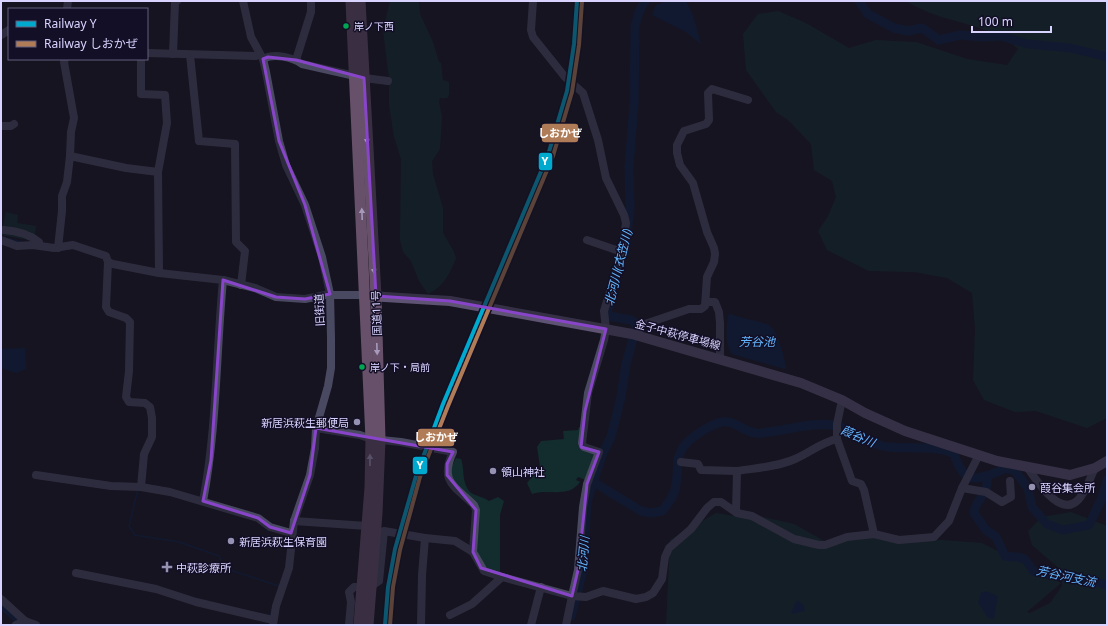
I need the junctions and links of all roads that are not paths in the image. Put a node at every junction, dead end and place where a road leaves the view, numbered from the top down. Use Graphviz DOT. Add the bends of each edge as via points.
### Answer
graph roads {
  1 [pos="177,1"];
  2 [pos="186,1"];
  3 [pos="243,1"];
  4 [pos="312,1"];
  5 [pos="351,1"];
  6 [pos="360,1"];
  7 [pos="533,1"];
  8 [pos="148,53"];
  9 [pos="172,54"];
  10 [pos="190,55"];
  11 [pos="261,57"];
  12 [pos="65,60"];
  13 [pos="141,60"];
  14 [pos="296,60"];
  15 [pos="360,77"];
  16 [pos="388,81"];
  17 [pos="748,100"];
  18 [pos="14,124"];
  19 [pos="1,126"];
  20 [pos="70,156"];
  21 [pos="158,172"];
  22 [pos="4,230"];
  23 [pos="587,240"];
  24 [pos="1,243"];
  25 [pos="58,245"];
  26 [pos="40,246"];
  27 [pos="622,252"];
  28 [pos="105,257"];
  29 [pos="159,272"];
  30 [pos="223,280"];
  31 [pos="242,285"];
  32 [pos="330,294"];
  33 [pos="370,296"];
  34 [pos="706,302"];
  35 [pos="606,329"];
  36 [pos="635,334"];
  37 [pos="720,358"];
  38 [pos="842,400"];
  39 [pos="316,428"];
  40 [pos="837,432"];
  41 [pos="376,440"];
  42 [pos="979,455"];
  43 [pos="1107,460"];
  44 [pos="681,462"];
  45 [pos="1027,467"];
  46 [pos="1095,468"];
  47 [pos="736,471"];
  48 [pos="36,475"];
  49 [pos="1010,481"];
  50 [pos="138,487"];
  51 [pos="962,488"];
  52 [pos="203,501"];
  53 [pos="736,512"];
  54 [pos="294,521"];
  55 [pos="368,526"];
  56 [pos="292,533"];
  57 [pos="874,534"];
  58 [pos="425,538"];
  59 [pos="474,552"];
  60 [pos="76,573"];
  61 [pos="502,577"];
  62 [pos="366,587"];
  63 [pos="541,587"];
  64 [pos="575,596"];
  65 [pos="1,599"];
  66 [pos="450,615"];
  67 [pos="271,621"];
  68 [pos="21,623"];
  69 [pos="36,625"];
  70 [pos="349,625"];
  71 [pos="360,625"];
  72 [pos="368,625"];
  73 [pos="421,625"];
  74 [pos="531,625"];
  75 [pos="566,625"];
  1 -- 2 [label="street"];
  1 -- 9 [label="street"];
  3 -- 11 [label="street, 旧街道" via="252,37"];
  4 -- 14 [label="street"];
  5 -- 15 [label="highway, 国道11号"];
  6 -- 15 [label="highway, 国道11号"];
  7 -- 27 [label="street" via="533,37 565,77 583,93 598,140 606,178 624,215"];
  8 -- 9 [label="street"];
  9 -- 10 [label="street"];
  10 -- 11 [label="street"];
  10 -- 31 [label="street" via="199,141 235,144 236,242 245,252"];
  11 -- 14 [label="street"];
  11 -- 32 [label="street, 旧街道" via="279,141 286,165 306,205"];
  12 -- 20 [label="street" via="74,118"];
  13 -- 21 [label="street" via="141,94 165,95 167,123"];
  14 -- 15 [label="street" via="302,64"];
  15 -- 16 [label="street"];
  15 -- 33 [label="highway, 国道11号"];
  17 -- 34 [label="street" via="712,89 708,93 709,120 706,124 684,131 677,144 680,165 693,182 706,232 714,248 714,262 706,282"];
  18 -- 19 [label="street"];
  20 -- 21 [label="street"];
  20 -- 25 [label="street" via="62,196"];
  21 -- 29 [label="street"];
  22 -- 26 [label="street" via="21,232 34,238"];
  23 -- 27 [label="street"];
  24 -- 26 [label="street"];
  25 -- 26 [label="street"];
  25 -- 28 [label="street" via="73,245"];
  27 -- 35 [label="street" via="604,311"];
  28 -- 29 [label="street"];
  28 -- 50 [label="street" via="106,306 109,312 130,322 126,397 129,402 145,403 150,407 152,418 152,437 144,454"];
  29 -- 30 [label="street"];
  30 -- 31 [label="street"];
  30 -- 52 [label="street" via="211,460"];
  31 -- 32 [label="street" via="276,297 305,299"];
  32 -- 33 [label="street"];
  32 -- 39 [label="street, 旧街道" via="331,368"];
  33 -- 35 [label="main road, 金子中萩停車場線" via="450,301"];
  33 -- 41 [label="highway, 国道11号"];
  34 -- 36 [label="street" via="701,309 689,309 642,325"];
  34 -- 37 [label="street" via="716,302 719,312"];
  35 -- 36 [label="main road, 金子中萩停車場線"];
  35 -- 64 [label="street" via="585,411 582,443 584,447 599,452 587,484 583,507"];
  36 -- 37 [label="main road, 金子中萩停車場線"];
  37 -- 38 [label="main road, 金子中萩停車場線" via="801,383"];
  38 -- 40 [label="street"];
  38 -- 42 [label="main road, 金子中萩停車場線" via="905,431"];
  39 -- 41 [label="street"];
  39 -- 54 [label="street, 旧街道" via="310,475"];
  40 -- 47 [label="street" via="828,441 793,460 775,466"];
  40 -- 57 [label="street" via="852,481 861,484 864,490"];
  55 -- 41 [label="highway, 国道11号, one-way"];
  41 -- 59 [label="street" via="453,452 447,464 447,476 476,510"];
  41 -- 62 [label="highway, 国道11号" via="377,513"];
  42 -- 45 [label="main road, 金子中萩停車場線"];
  42 -- 51 [label="street"];
  43 -- 46 [label="main road, 金子中萩停車場線"];
  44 -- 47 [label="street" via="698,464 701,470"];
  45 -- 46 [label="main road, 金子中萩停車場線" via="1070,475"];
  45 -- 46 [label="street" via="1049,496 1056,502 1069,504 1078,499"];
  47 -- 53 [label="street"];
  48 -- 50 [label="street" via="111,486"];
  49 -- 51 [label="street" via="1011,498 1002,502 984,492"];
  50 -- 52 [label="street"];
  51 -- 57 [label="street" via="948,521 934,537 900,540"];
  52 -- 56 [label="street" via="258,518 270,527"];
  53 -- 57 [label="street" via="752,516 794,539 819,545 847,536"];
  53 -- 64 [label="street" via="721,502 710,504 691,529 669,548 659,587 646,597 636,599 603,591 586,597"];
  54 -- 55 [label="street"];
  54 -- 56 [label="street, 旧街道"];
  55 -- 62 [label="highway, 国道11号"];
  56 -- 67 [label="street, 旧街道" via="289,568"];
  58 -- 59 [label="street" via="455,541"];
  58 -- 62 [label="street" via="384,531 379,581"];
  58 -- 73 [label="street"];
  59 -- 61 [label="street" via="484,571"];
  60 -- 67 [label="street" via="156,589"];
  61 -- 63 [label="street"];
  61 -- 66 [label="street" via="472,604"];
  62 -- 70 [label="street" via="354,587 349,592"];
  62 -- 71 [label="highway, 国道11号"];
  62 -- 72 [label="highway, 国道11号"];
  63 -- 64 [label="street"];
  63 -- 74 [label="street"];
  64 -- 75 [label="street"];
  65 -- 68 [label="street"];
  68 -- 69 [label="street"];
}
